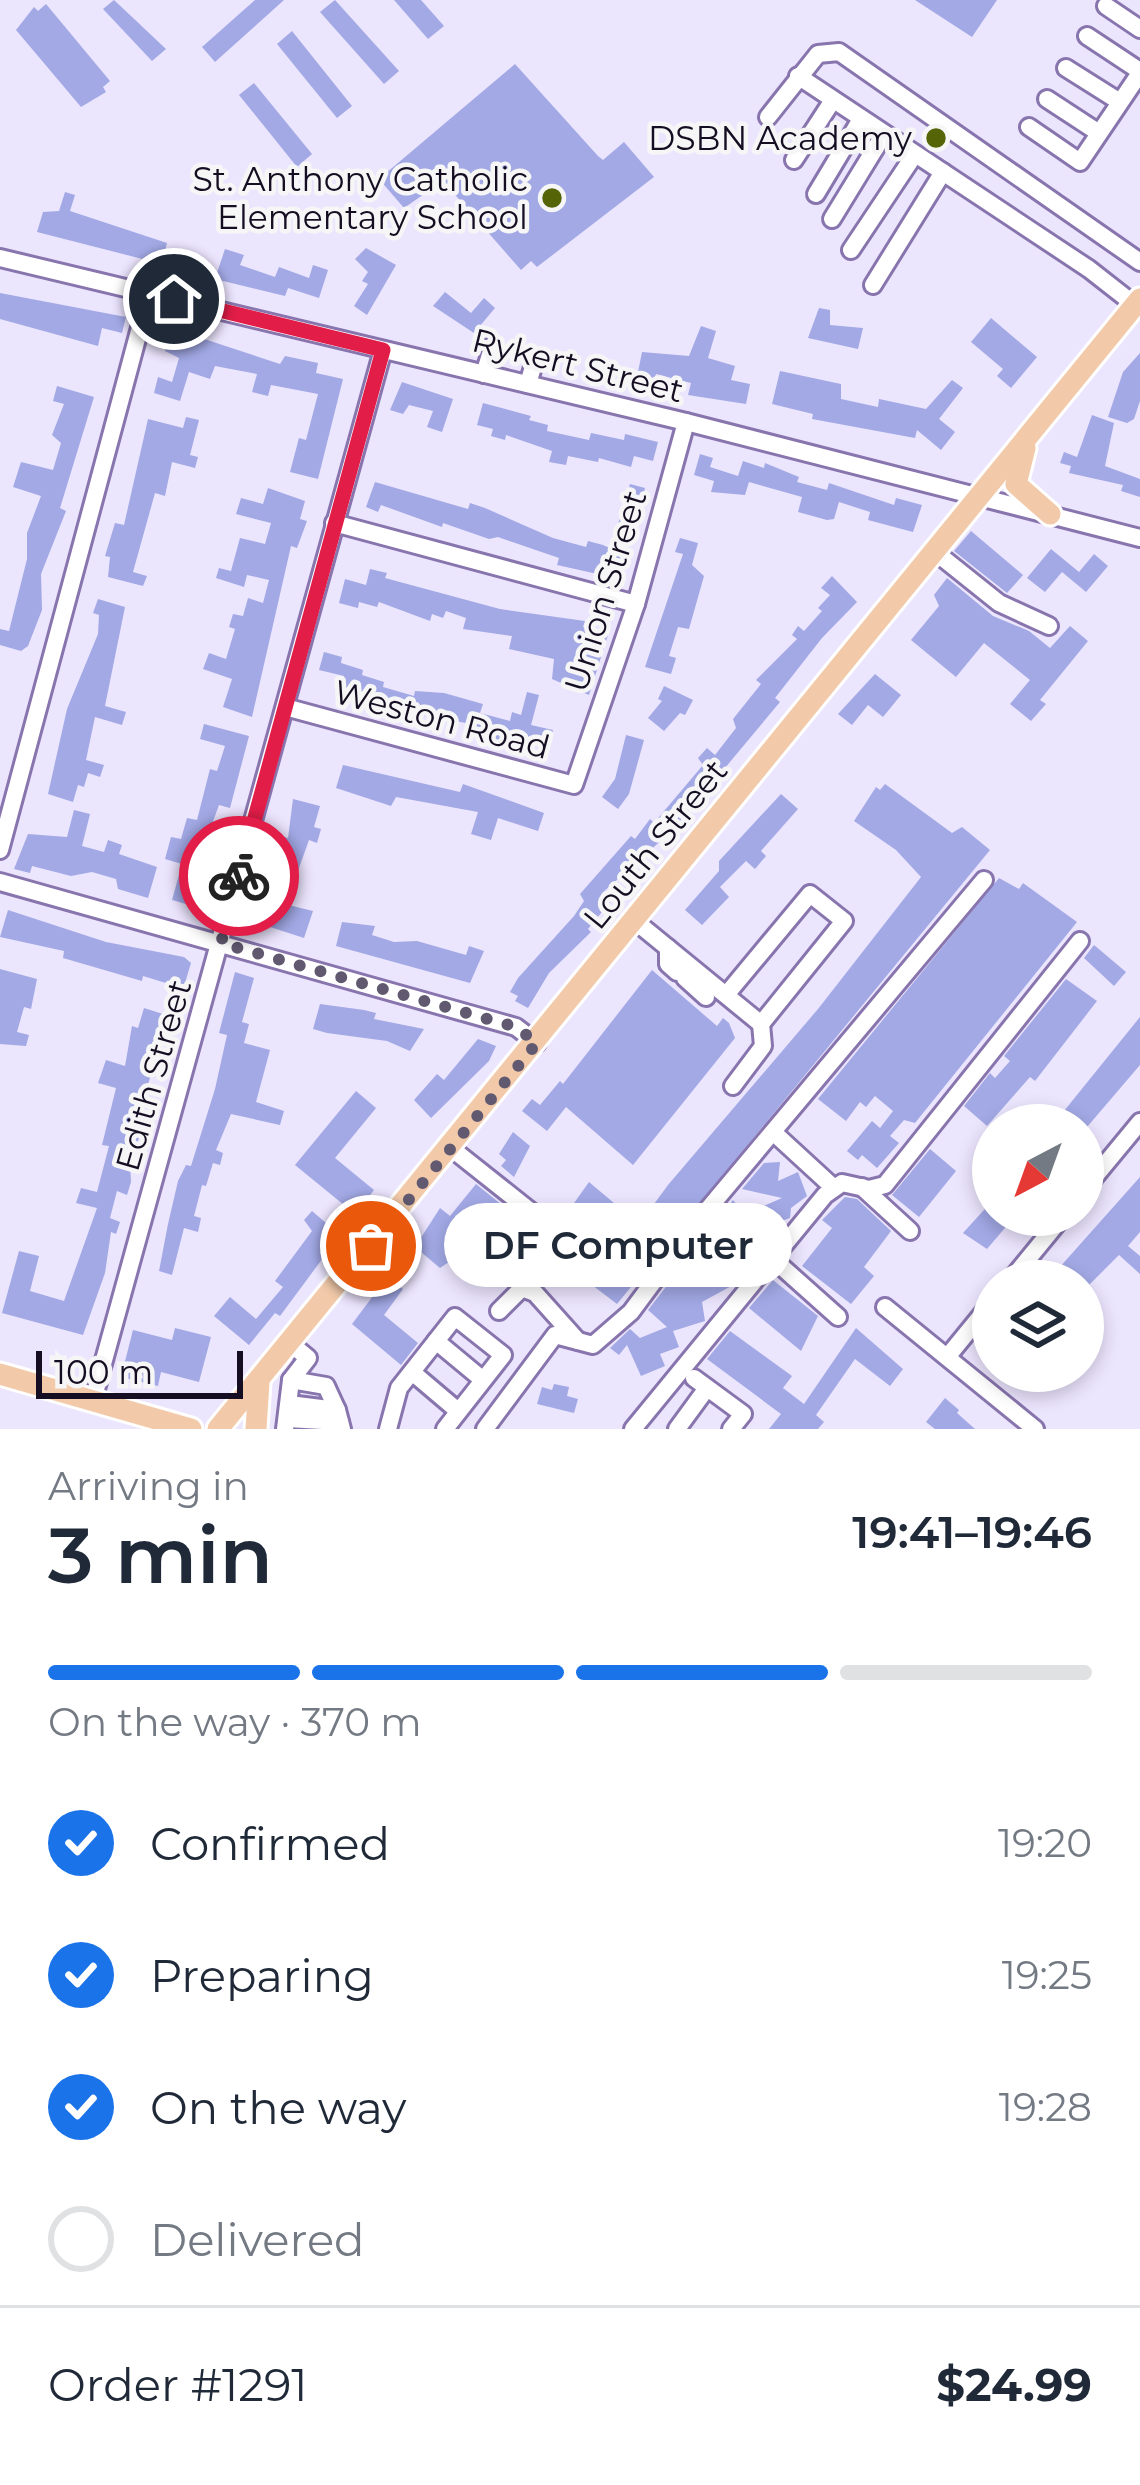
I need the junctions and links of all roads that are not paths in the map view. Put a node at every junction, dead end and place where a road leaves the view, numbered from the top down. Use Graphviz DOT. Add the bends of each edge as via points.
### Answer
graph roads {
  1 [pos="1106,7"];
  2 [pos="1140,29"];
  3 [pos="1087,36"];
  4 [pos="1066,68"];
  5 [pos="1140,72"];
  6 [pos="798,76"];
  7 [pos="1046,99"];
  8 [pos="833,100"];
  9 [pos="1120,102"];
  10 [pos="768,117"];
  11 [pos="861,119"];
  12 [pos="1029,127"];
  13 [pos="884,134"];
  14 [pos="1100,134"];
  15 [pos="915,154"];
  16 [pos="794,160"];
  17 [pos="943,172"];
  18 [pos="816,194"];
  19 [pos="832,219"];
  20 [pos="851,250"];
  21 [pos="0,258"];
  22 [pos="1140,262"];
  23 [pos="873,285"];
  24 [pos="149,294"];
  25 [pos="1137,302"];
  26 [pos="493,345"];
  27 [pos="383,350"];
  28 [pos="535,360"];
  29 [pos="484,374"];
  30 [pos="528,385"];
  31 [pos="1041,418"];
  32 [pos="686,422"];
  33 [pos="977,497"];
  34 [pos="1050,514"];
  35 [pos="334,523"];
  36 [pos="1140,538"];
  37 [pos="934,551"];
  38 [pos="636,604"];
  39 [pos="1049,626"];
  40 [pos="285,707"];
  41 [pos="578,776"];
  42 [pos="0,850"];
  43 [pos="985,880"];
  44 [pos="0,882"];
  45 [pos="635,921"];
  46 [pos="1080,940"];
  47 [pos="221,943"];
  48 [pos="668,948"];
  49 [pos="720,999"];
  50 [pos="760,1024"];
  51 [pos="537,1043"];
  52 [pos="734,1086"];
  53 [pos="1140,1122"];
  54 [pos="773,1132"];
  55 [pos="451,1148"];
  56 [pos="1104,1166"];
  57 [pos="861,1187"];
  58 [pos="834,1188"];
  59 [pos="910,1231"];
  60 [pos="1047,1236"];
  61 [pos="563,1237"];
  62 [pos="773,1259"];
  63 [pos="1027,1260"];
  64 [pos="885,1307"];
  65 [pos="500,1311"];
  66 [pos="838,1317"];
  67 [pos="972,1327"];
  68 [pos="578,1341"];
  69 [pos="436,1342"];
  70 [pos="299,1351"];
  71 [pos="948,1356"];
  72 [pos="412,1372"];
  73 [pos="0,1374"];
  74 [pos="262,1379"];
  75 [pos="483,1380"];
  76 [pos="311,1384"];
  77 [pos="93,1400"];
  78 [pos="289,1405"];
  79 [pos="131,1408"];
  80 [pos="458,1411"];
  81 [pos="340,1420"];
  82 [pos="157,1429"];
  83 [pos="191,1429"];
  84 [pos="218,1429"];
  85 [pos="256,1429"];
  86 [pos="388,1429"];
  87 [pos="445,1429"];
  88 [pos="484,1429"];
  89 [pos="633,1429"];
  90 [pos="676,1429"];
  91 [pos="731,1429"];
  92 [pos="1035,1429"];
  1 -- 2 [label="street"];
  3 -- 5 [label="street"];
  4 -- 9 [label="street"];
  5 -- 9 [label="street"];
  6 -- 8 [label="street"];
  6 -- 10 [label="street"];
  6 -- 22 [label="street" via="818,54 839,52"];
  7 -- 14 [label="street"];
  8 -- 11 [label="street"];
  8 -- 16 [label="street"];
  9 -- 14 [label="street"];
  11 -- 13 [label="street"];
  11 -- 18 [label="street"];
  12 -- 14 [label="street" via="1080,162"];
  13 -- 15 [label="street"];
  13 -- 19 [label="street"];
  15 -- 17 [label="street"];
  15 -- 20 [label="street"];
  17 -- 23 [label="street"];
  17 -- 25 [label="street"];
  21 -- 24 [label="street, Rykert Street"];
  24 -- 27 [label="street, Rykert Street"];
  24 -- 42 [label="street"];
  25 -- 31 [label="main road, Louth Street"];
  26 -- 29 [label="street"];
  27 -- 29 [label="street, Rykert Street"];
  27 -- 35 [label="street, Edith Street"];
  28 -- 30 [label="street"];
  29 -- 30 [label="street, Rykert Street"];
  30 -- 32 [label="street, Rykert Street"];
  31 -- 33 [label="main road, Louth Street"];
  31 -- 34 [label="main road" via="1015,478"];
  32 -- 33 [label="street, Rykert Street"];
  32 -- 38 [label="street, Union Street"];
  33 -- 34 [label="street, Rykert Street"];
  33 -- 37 [label="main road, Louth Street"];
  34 -- 36 [label="street, Rykert Street"];
  35 -- 38 [label="street"];
  35 -- 40 [label="street, Edith Street"];
  37 -- 39 [label="street" via="999,603"];
  37 -- 45 [label="main road, Louth Street"];
  38 -- 41 [label="street, Union Street"];
  40 -- 41 [label="street, Weston Road" via="574,785"];
  40 -- 47 [label="street, Edith Street"];
  43 -- 54 [label="street"];
  44 -- 47 [label="street"];
  45 -- 48 [label="street"];
  45 -- 51 [label="main road, Louth Street"];
  46 -- 57 [label="street" via="885,1185"];
  47 -- 51 [label="street" via="516,1027"];
  47 -- 77 [label="street, Edith Street"];
  48 -- 49 [label="street"];
  48 -- 49 [label="street" via="668,964"];
  49 -- 50 [label="street"];
  49 -- 50 [label="street" via="810,894 844,921"];
  50 -- 52 [label="street" via="763,1046"];
  51 -- 55 [label="main road, Louth Street"];
  53 -- 56 [label="street"];
  54 -- 58 [label="street"];
  54 -- 68 [label="street" via="631,1312 593,1345"];
  55 -- 61 [label="street"];
  55 -- 70 [label="main road, Louth Street"];
  57 -- 58 [label="street"];
  57 -- 59 [label="street"];
  58 -- 62 [label="street"];
  60 -- 63 [label="street"];
  62 -- 66 [label="street"];
  62 -- 89 [label="street"];
  64 -- 71 [label="street"];
  65 -- 68 [label="street" via="522,1288 536,1293"];
  67 -- 71 [label="street"];
  68 -- 88 [label="street" via="555,1335"];
  69 -- 72 [label="street"];
  69 -- 75 [label="street"];
  69 -- 75 [label="street" via="455,1318 503,1355"];
  70 -- 74 [label="main road, Louth Street"];
  70 -- 76 [label="street" via="322,1369"];
  70 -- 78 [label="street"];
  71 -- 92 [label="street"];
  72 -- 80 [label="street"];
  72 -- 86 [label="street"];
  73 -- 77 [label="main road"];
  74 -- 78 [label="street"];
  74 -- 84 [label="main road, Louth Street"];
  74 -- 85 [label="main road"];
  75 -- 80 [label="street"];
  76 -- 78 [label="street"];
  76 -- 81 [label="street" via="326,1386"];
  77 -- 79 [label="main road"];
  78 -- 81 [label="street"];
  79 -- 82 [label="main road"];
  79 -- 83 [label="main road"];
  80 -- 87 [label="street"];
  90 -- 91 [label="street" via="700,1383 742,1414"];
}
